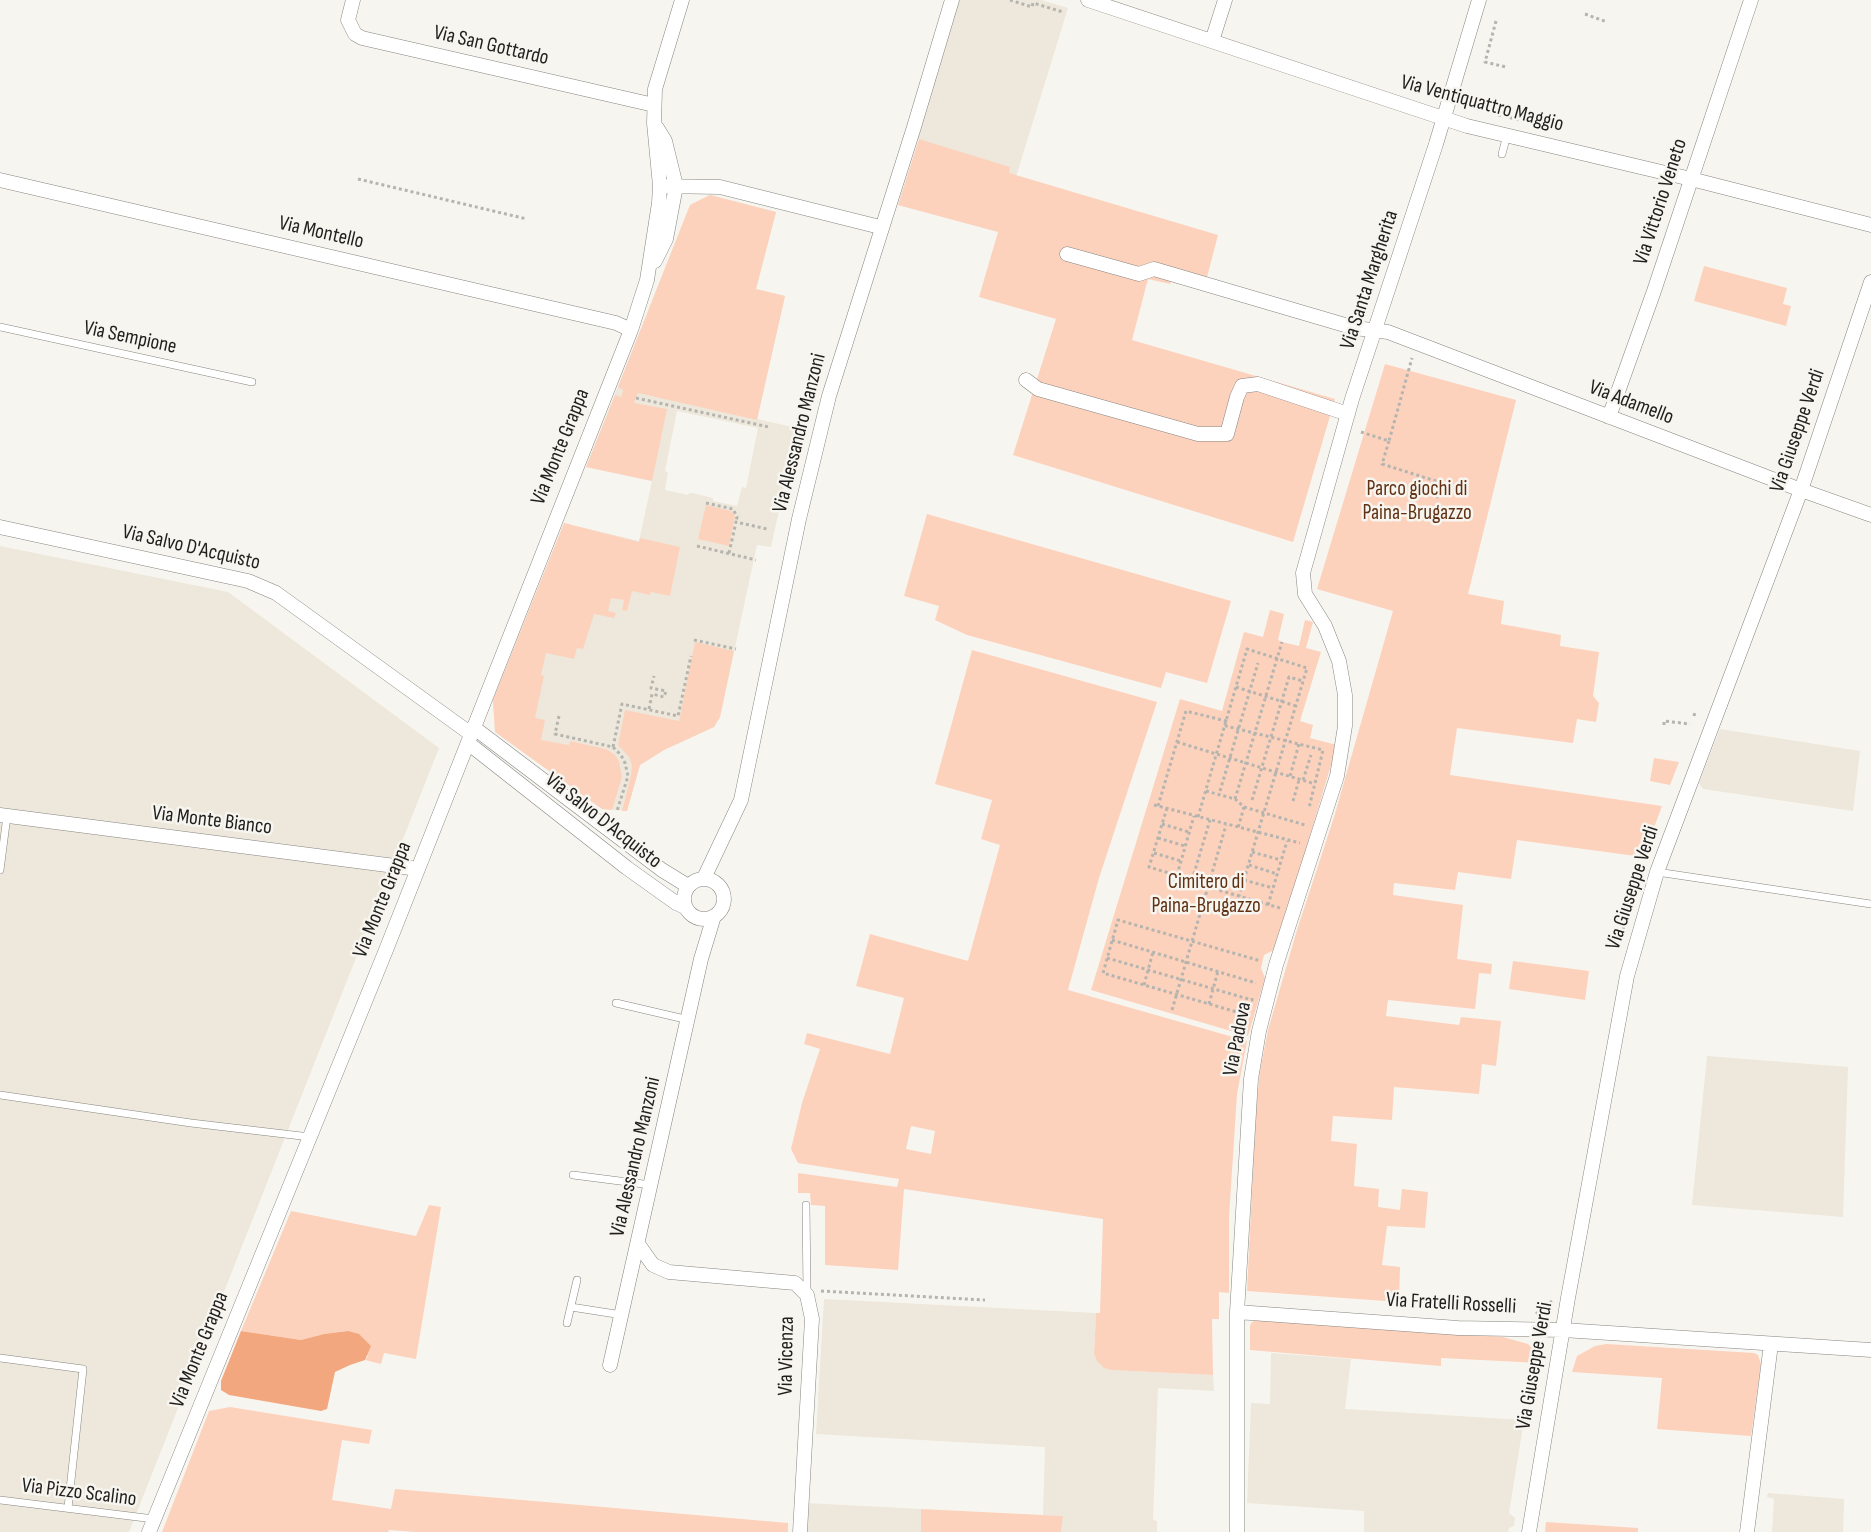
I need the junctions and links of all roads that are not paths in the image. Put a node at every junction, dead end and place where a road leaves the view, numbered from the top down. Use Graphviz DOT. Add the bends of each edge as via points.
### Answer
graph roads {
  1 [pos="353,0"];
  2 [pos="682,0"];
  3 [pos="951,0"];
  4 [pos="1088,0"];
  5 [pos="1225,0"];
  6 [pos="1479,0"];
  7 [pos="1751,0"];
  8 [pos="1212,41"];
  9 [pos="654,105"];
  10 [pos="1443,119"];
  11 [pos="654,123"];
  12 [pos="1507,135"];
  13 [pos="1502,154"];
  14 [pos="1691,179"];
  15 [pos="0,180"];
  16 [pos="660,186"];
  17 [pos="676,186"];
  18 [pos="1871,225"];
  19 [pos="880,227"];
  20 [pos="1067,254"];
  21 [pos="647,280"];
  22 [pos="1871,282"];
  23 [pos="0,327"];
  24 [pos="631,330"];
  25 [pos="1376,331"];
  26 [pos="1026,380"];
  27 [pos="252,382"];
  28 [pos="1348,414"];
  29 [pos="1609,417"];
  30 [pos="1801,490"];
  31 [pos="1871,515"];
  32 [pos="0,527"];
  33 [pos="1303,573"];
  34 [pos="471,734"];
  35 [pos="4,815"];
  36 [pos="418,869"];
  37 [pos="0,870"];
  38 [pos="1657,872"];
  39 [pos="704,878"];
  40 [pos="688,886"];
  41 [pos="1871,904"];
  42 [pos="690,912"];
  43 [pos="714,916"];
  44 [pos="701,959"];
  45 [pos="616,1003"];
  46 [pos="689,1020"];
  47 [pos="0,1095"];
  48 [pos="309,1137"];
  49 [pos="573,1175"];
  50 [pos="651,1185"];
  51 [pos="806,1205"];
  52 [pos="638,1244"];
  53 [pos="577,1280"];
  54 [pos="807,1292"];
  55 [pos="571,1307"];
  56 [pos="1237,1312"];
  57 [pos="622,1315"];
  58 [pos="567,1323"];
  59 [pos="1563,1329"];
  60 [pos="1771,1344"];
  61 [pos="1871,1350"];
  62 [pos="0,1358"];
  63 [pos="610,1365"];
  64 [pos="0,1500"];
  65 [pos="68,1508"];
  66 [pos="152,1526"];
  67 [pos="800,1532"];
  68 [pos="1237,1532"];
  69 [pos="1528,1532"];
  70 [pos="1747,1532"];
  1 -- 9 [label="street, Via San Gottardo" via="348,20 355,34 362,38"];
  2 -- 9 [label="street, Via Monte Grappa" via="655,89"];
  3 -- 19 [label="street, Via Alessandro Manzoni"];
  4 -- 8 [label="street, Via Ventiquattro Maggio"];
  5 -- 8 [label="street"];
  6 -- 10 [label="street, Via Santa Margherita"];
  7 -- 14 [label="street, Via Vittorio Veneto"];
  8 -- 10 [label="street, Via Ventiquattro Maggio"];
  9 -- 11 [label="street, Via Monte Grappa"];
  10 -- 12 [label="street, Via Ventiquattro Maggio"];
  10 -- 25 [label="street, Via Santa Margherita"];
  11 -- 16 [label="street, Via Monte Grappa"];
  11 -- 17 [label="street, Via Monte Grappa" via="665,141"];
  12 -- 13 [label="lane"];
  12 -- 14 [label="street, Via Ventiquattro Maggio"];
  14 -- 18 [label="street, Via Ventiquattro Maggio"];
  14 -- 29 [label="street, Via Vittorio Veneto"];
  15 -- 24 [label="street, Via Montello" via="616,323"];
  16 -- 17 [label="street"];
  16 -- 21 [label="street, Via Monte Grappa"];
  17 -- 19 [label="street" via="720,187"];
  17 -- 21 [label="street, Via Monte Grappa" via="666,239"];
  19 -- 39 [label="street, Via Alessandro Manzoni" via="829,396 799,519 741,800"];
  20 -- 25 [label="street, Via Adamello" via="1139,274 1154,269"];
  21 -- 24 [label="street, Via Monte Grappa"];
  22 -- 30 [label="street, Via Giuseppe Verdi"];
  23 -- 27 [label="lane, Via Sempione"];
  24 -- 34 [label="street, Via Monte Grappa"];
  25 -- 28 [label="street, Via Santa Margherita"];
  25 -- 29 [label="street, Via Adamello" via="1388,332"];
  26 -- 28 [label="street" via="1038,389 1198,434 1227,434 1242,387 1258,384"];
  28 -- 33 [label="street, Via Santa Margherita"];
  29 -- 30 [label="street, Via Adamello"];
  30 -- 31 [label="street, Via Adamello"];
  30 -- 38 [label="street, Via Giuseppe Verdi"];
  32 -- 34 [label="street, Via Salvo D'Acquisto" via="248,580 276,592"];
  33 -- 56 [label="street, Via Padova" via="1305,594 1339,661 1345,726 1337,776 1276,965 1259,1031 1251,1079"];
  34 -- 36 [label="street, Via Monte Grappa"];
  34 -- 40 [label="street, Via Salvo D'Acquisto"];
  34 -- 42 [label="street, Via Salvo D'Acquisto" via="627,868"];
  35 -- 36 [label="street, Via Monte Bianco"];
  35 -- 37 [label="lane"];
  36 -- 48 [label="street, Via Monte Grappa"];
  38 -- 41 [label="lane"];
  38 -- 59 [label="street, Via Giuseppe Verdi" via="1627,976"];
  39 -- 40 [label="street"];
  39 -- 43 [label="street" via="722,890 724,900"];
  40 -- 42 [label="street" via="684,896"];
  42 -- 43 [label="street" via="705,919"];
  42 -- 44 [label="street, Via Alessandro Manzoni" via="699,924"];
  43 -- 44 [label="street, Via Alessandro Manzoni"];
  44 -- 46 [label="street, Via Alessandro Manzoni"];
  45 -- 46 [label="lane"];
  46 -- 50 [label="street, Via Alessandro Manzoni"];
  47 -- 48 [label="lane"];
  48 -- 66 [label="street, Via Monte Grappa"];
  49 -- 50 [label="lane"];
  50 -- 52 [label="street, Via Alessandro Manzoni"];
  51 -- 54 [label="lane"];
  52 -- 54 [label="street, Via Vicenza" via="653,1264 669,1272 795,1283"];
  52 -- 57 [label="street, Via Alessandro Manzoni"];
  53 -- 55 [label="lane"];
  54 -- 67 [label="street, Via Vicenza" via="812,1319"];
  55 -- 57 [label="lane"];
  55 -- 58 [label="lane"];
  56 -- 59 [label="street, Via Fratelli Rosselli" via="1458,1328"];
  56 -- 68 [label="street, Via Padova"];
  57 -- 63 [label="street, Via Alessandro Manzoni"];
  59 -- 60 [label="street, Via Fratelli Rosselli"];
  59 -- 69 [label="street, Via Giuseppe Verdi"];
  60 -- 61 [label="street, Via Fratelli Rosselli"];
  60 -- 70 [label="street"];
  62 -- 65 [label="lane" via="83,1369"];
  64 -- 65 [label="lane, Via Pizzo Scalino"];
  65 -- 66 [label="lane, Via Pizzo Scalino"];
}
